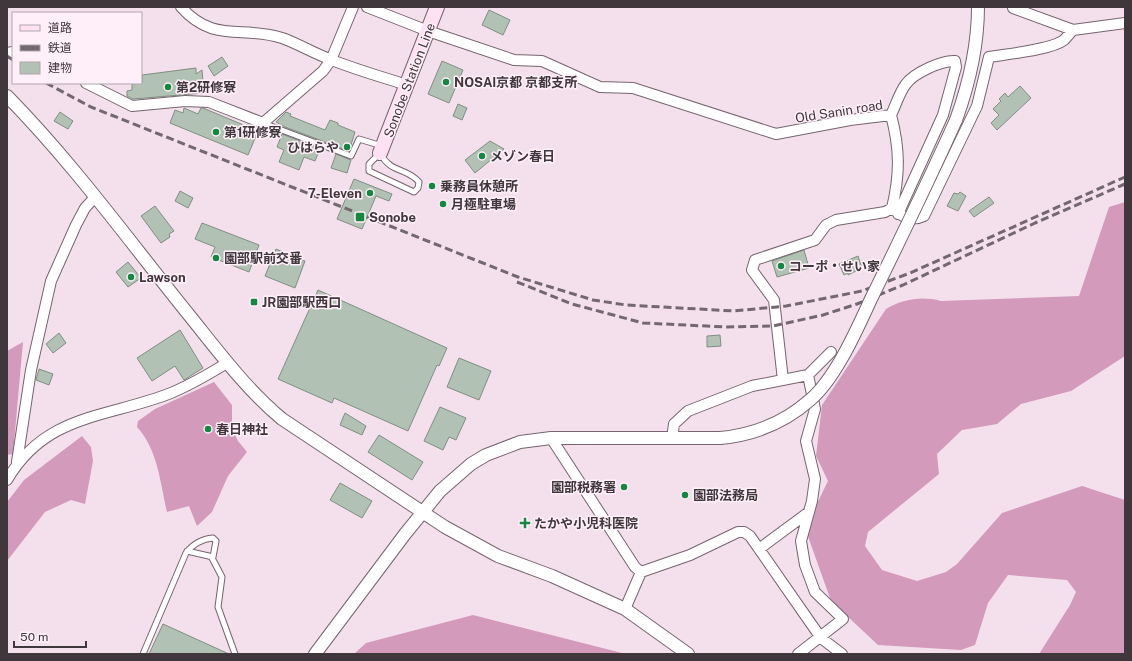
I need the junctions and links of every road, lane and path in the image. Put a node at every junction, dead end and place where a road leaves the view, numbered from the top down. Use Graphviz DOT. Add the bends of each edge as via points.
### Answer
graph roads {
  1 [pos="181,7"];
  2 [pos="354,7"];
  3 [pos="367,7"];
  4 [pos="437,7"];
  5 [pos="978,7"];
  6 [pos="1013,8"];
  7 [pos="1125,22"];
  8 [pos="1072,30"];
  9 [pos="428,31"];
  10 [pos="331,60"];
  11 [pos="88,84"];
  12 [pos="407,85"];
  13 [pos="8,101"];
  14 [pos="891,115"];
  15 [pos="263,123"];
  16 [pos="381,150"];
  17 [pos="95,198"];
  18 [pos="895,211"];
  19 [pos="831,352"];
  20 [pos="227,363"];
  21 [pos="808,375"];
  22 [pos="783,380"];
  23 [pos="551,438"];
  24 [pos="672,439"];
  25 [pos="17,462"];
  26 [pos="7,480"];
  27 [pos="809,512"];
  28 [pos="422,513"];
  29 [pos="759,549"];
  30 [pos="187,551"];
  31 [pos="212,558"];
  32 [pos="641,572"];
  33 [pos="625,609"];
  34 [pos="821,638"];
  35 [pos="142,654"];
  36 [pos="235,654"];
  37 [pos="314,654"];
  38 [pos="688,654"];
  39 [pos="798,654"];
  40 [pos="842,654"];
  1 -- 10 [label="street" via="188,16 201,25 221,31 282,38"];
  2 -- 10 [label="street"];
  3 -- 9 [label="street, Old Sanin road"];
  4 -- 9 [label="main road, Sonobe Station Line"];
  5 -- 24 [label="street, bridge" via="978,30 970,75 956,120 860,323 829,378 812,399 773,425 738,436"];
  6 -- 8 [label="street"];
  7 -- 8 [label="street"];
  8 -- 18 [label="street" via="1058,44 989,57 977,106 924,216 907,219"];
  9 -- 12 [label="main road, Sonobe Station Line"];
  9 -- 14 [label="street, Old Sanin road" via="514,60 542,61 600,87 633,88 776,134"];
  10 -- 12 [label="street"];
  10 -- 15 [label="street" via="323,71"];
  11 -- 15 [label="street" via="132,106 185,101 209,102"];
  12 -- 16 [label="main road, Sonobe Station Line"];
  13 -- 17 [label="street" via="32,122"];
  14 -- 18 [label="street, Old Sanin road" via="899,167"];
  14 -- 18 [label="street" via="909,80 930,67 955,61 956,68 943,115"];
  15 -- 16 [label="lane" via="351,156 359,139"];
  16 -- 16 [label="lane" via="386,164 415,177 419,182 414,192 369,171 369,164"];
  17 -- 20 [label="street"];
  17 -- 25 [label="street" via="76,225 51,282 30,370"];
  18 -- 22 [label="street" via="836,220 826,225 815,240 755,260 752,270 774,300"];
  19 -- 21 [label="street"];
  20 -- 25 [label="street" via="171,393 72,423 34,447"];
  20 -- 28 [label="street" via="263,403 282,419"];
  21 -- 22 [label="street"];
  21 -- 27 [label="street" via="815,409 806,441 814,479"];
  22 -- 24 [label="street" via="752,386 688,411 674,424"];
  23 -- 24 [label="street"];
  23 -- 28 [label="street" via="520,442 486,455 451,480"];
  23 -- 32 [label="street" via="635,567"];
  25 -- 26 [label="street"];
  27 -- 29 [label="street"];
  27 -- 34 [label="street" via="801,541 805,565 815,592 843,619"];
  28 -- 33 [label="street" via="498,556 552,576"];
  28 -- 37 [label="street"];
  29 -- 32 [label="street" via="750,536 738,532 690,555"];
  29 -- 34 [label="street"];
  30 -- 31 [label="lane"];
  30 -- 31 [label="lane" via="196,543 213,538 216,544"];
  30 -- 35 [label="lane"];
  31 -- 36 [label="lane" via="222,577 218,607"];
  32 -- 33 [label="street"];
  33 -- 38 [label="street"];
  34 -- 39 [label="street"];
  34 -- 40 [label="street"];
}
